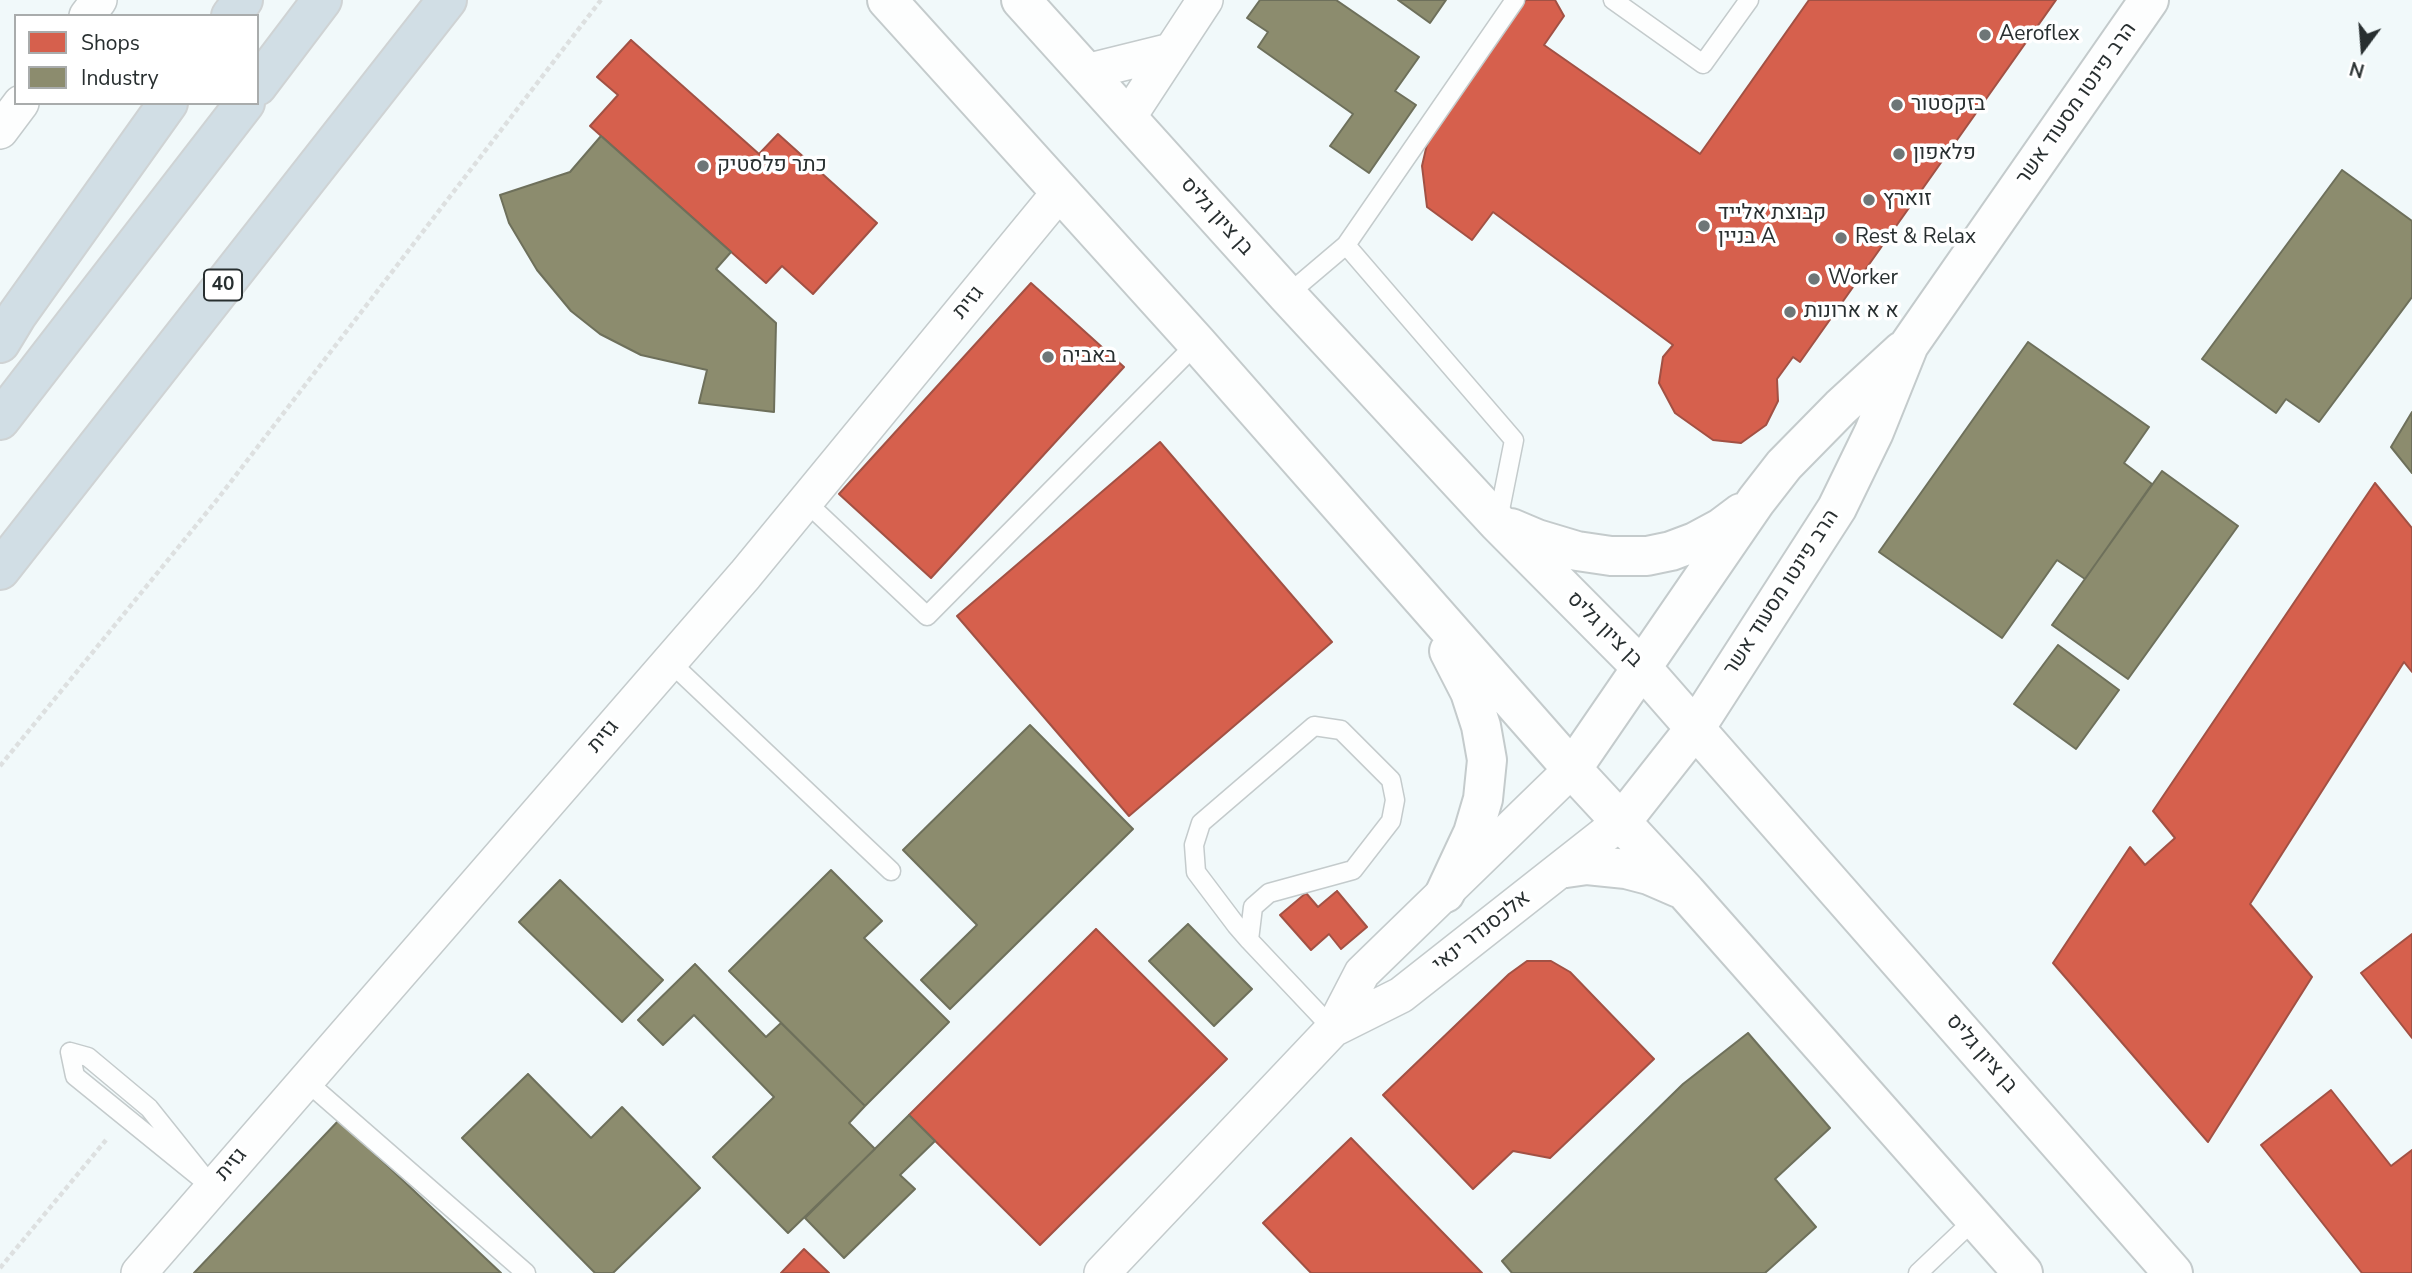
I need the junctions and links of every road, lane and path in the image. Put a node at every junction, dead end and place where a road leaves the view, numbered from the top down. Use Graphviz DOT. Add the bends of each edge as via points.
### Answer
graph roads {
  1 [pos="322,0"];
  2 [pos="447,0"];
  3 [pos="601,0"];
  4 [pos="887,0"];
  5 [pos="1021,0"];
  6 [pos="1205,0"];
  7 [pos="1515,0"];
  8 [pos="1613,0"];
  9 [pos="1749,0"];
  10 [pos="2149,0"];
  11 [pos="1171,51"];
  12 [pos="1086,72"];
  13 [pos="259,83"];
  14 [pos="20,105"];
  15 [pos="167,105"];
  16 [pos="243,105"];
  17 [pos="1127,119"];
  18 [pos="0,131"];
  19 [pos="1059,193"];
  20 [pos="1346,245"];
  21 [pos="1287,295"];
  22 [pos="0,343"];
  23 [pos="1197,343"];
  24 [pos="1909,345"];
  25 [pos="0,420"];
  26 [pos="805,501"];
  27 [pos="1756,501"];
  28 [pos="1498,523"];
  29 [pos="0,570"];
  30 [pos="1417,594"];
  31 [pos="670,661"];
  32 [pos="1642,668"];
  33 [pos="1696,727"];
  34 [pos="0,766"];
  35 [pos="1572,769"];
  36 [pos="1622,821"];
  37 [pos="1566,868"];
  38 [pos="891,871"];
  39 [pos="1686,892"];
  40 [pos="1445,893"];
  41 [pos="1249,940"];
  42 [pos="1334,1029"];
  43 [pos="306,1081"];
  44 [pos="125,1118"];
  45 [pos="213,1188"];
  46 [pos="1975,1219"];
  47 [pos="0,1268"];
  48 [pos="139,1273"];
  49 [pos="526,1273"];
  50 [pos="1102,1273"];
  51 [pos="1918,1273"];
  52 [pos="2023,1273"];
  53 [pos="2173,1273"];
  1 -- 13 [label="highway"];
  2 -- 29 [label="highway, 40"];
  3 -- 34 [label="path" via="216,501"];
  4 -- 19 [label="street"];
  5 -- 12 [label="street, בן ציון גליס"];
  6 -- 11 [label="street"];
  7 -- 20 [label="lane"];
  8 -- 9 [label="lane" via="1703,64"];
  10 -- 24 [label="street, הרב פינטו מסעוד אשר"];
  11 -- 12 [label="street"];
  11 -- 17 [label="street"];
  12 -- 17 [label="street, בן ציון גליס"];
  14 -- 18 [label="street"];
  15 -- 22 [label="highway"];
  16 -- 25 [label="highway"];
  17 -- 21 [label="street, בן ציון גליס"];
  19 -- 23 [label="street"];
  19 -- 26 [label="street, גזית"];
  20 -- 21 [label="lane"];
  20 -- 28 [label="lane" via="1514,440"];
  21 -- 28 [label="street, בן ציון גליס"];
  23 -- 26 [label="lane" via="927,616"];
  23 -- 30 [label="street"];
  24 -- 27 [label="street, הרב פינטו מסעוד אשר" via="1784,465"];
  24 -- 33 [label="street, הרב פינטו מסעוד אשר" via="1837,508"];
  26 -- 31 [label="street, גזית"];
  27 -- 28 [label="street" via="1695,542 1647,556 1577,551"];
  27 -- 32 [label="street, הרב פינטו מסעוד אשר"];
  28 -- 32 [label="street, בן ציון גליס"];
  30 -- 35 [label="street"];
  30 -- 40 [label="street" via="1471,692 1487,760 1473,833"];
  31 -- 38 [label="lane"];
  31 -- 43 [label="street, גזית"];
  32 -- 33 [label="street, בן ציון גליס"];
  32 -- 35 [label="street, הרב פינטו מסעוד אשר"];
  33 -- 36 [label="street, הרב פינטו מסעוד אשר"];
  33 -- 53 [label="street, בן ציון גליס"];
  35 -- 36 [label="street"];
  35 -- 40 [label="street, אלכסנדר ינאי"];
  36 -- 37 [label="street, אלכסנדר ינאי"];
  36 -- 39 [label="street"];
  37 -- 39 [label="street" via="1626,869"];
  37 -- 42 [label="street, אלכסנדר ינאי" via="1401,995"];
  39 -- 46 [label="street"];
  40 -- 42 [label="street, אלכסנדר ינאי" via="1362,974"];
  41 -- 41 [label="lane" via="1196,872 1194,845 1201,824 1314,726 1341,730 1391,780 1395,800 1391,821 1353,870 1269,893 1253,907"];
  41 -- 42 [label="lane"];
  42 -- 50 [label="street, אלכסנדר ינאי"];
  43 -- 45 [label="street, גזית"];
  43 -- 49 [label="lane"];
  44 -- 45 [label="lane"];
  44 -- 45 [label="lane" via="75,1076 70,1052 88,1058 149,1108"];
  44 -- 47 [label="path"];
  45 -- 48 [label="street, גזית"];
  46 -- 51 [label="lane"];
  46 -- 52 [label="street"];
}
